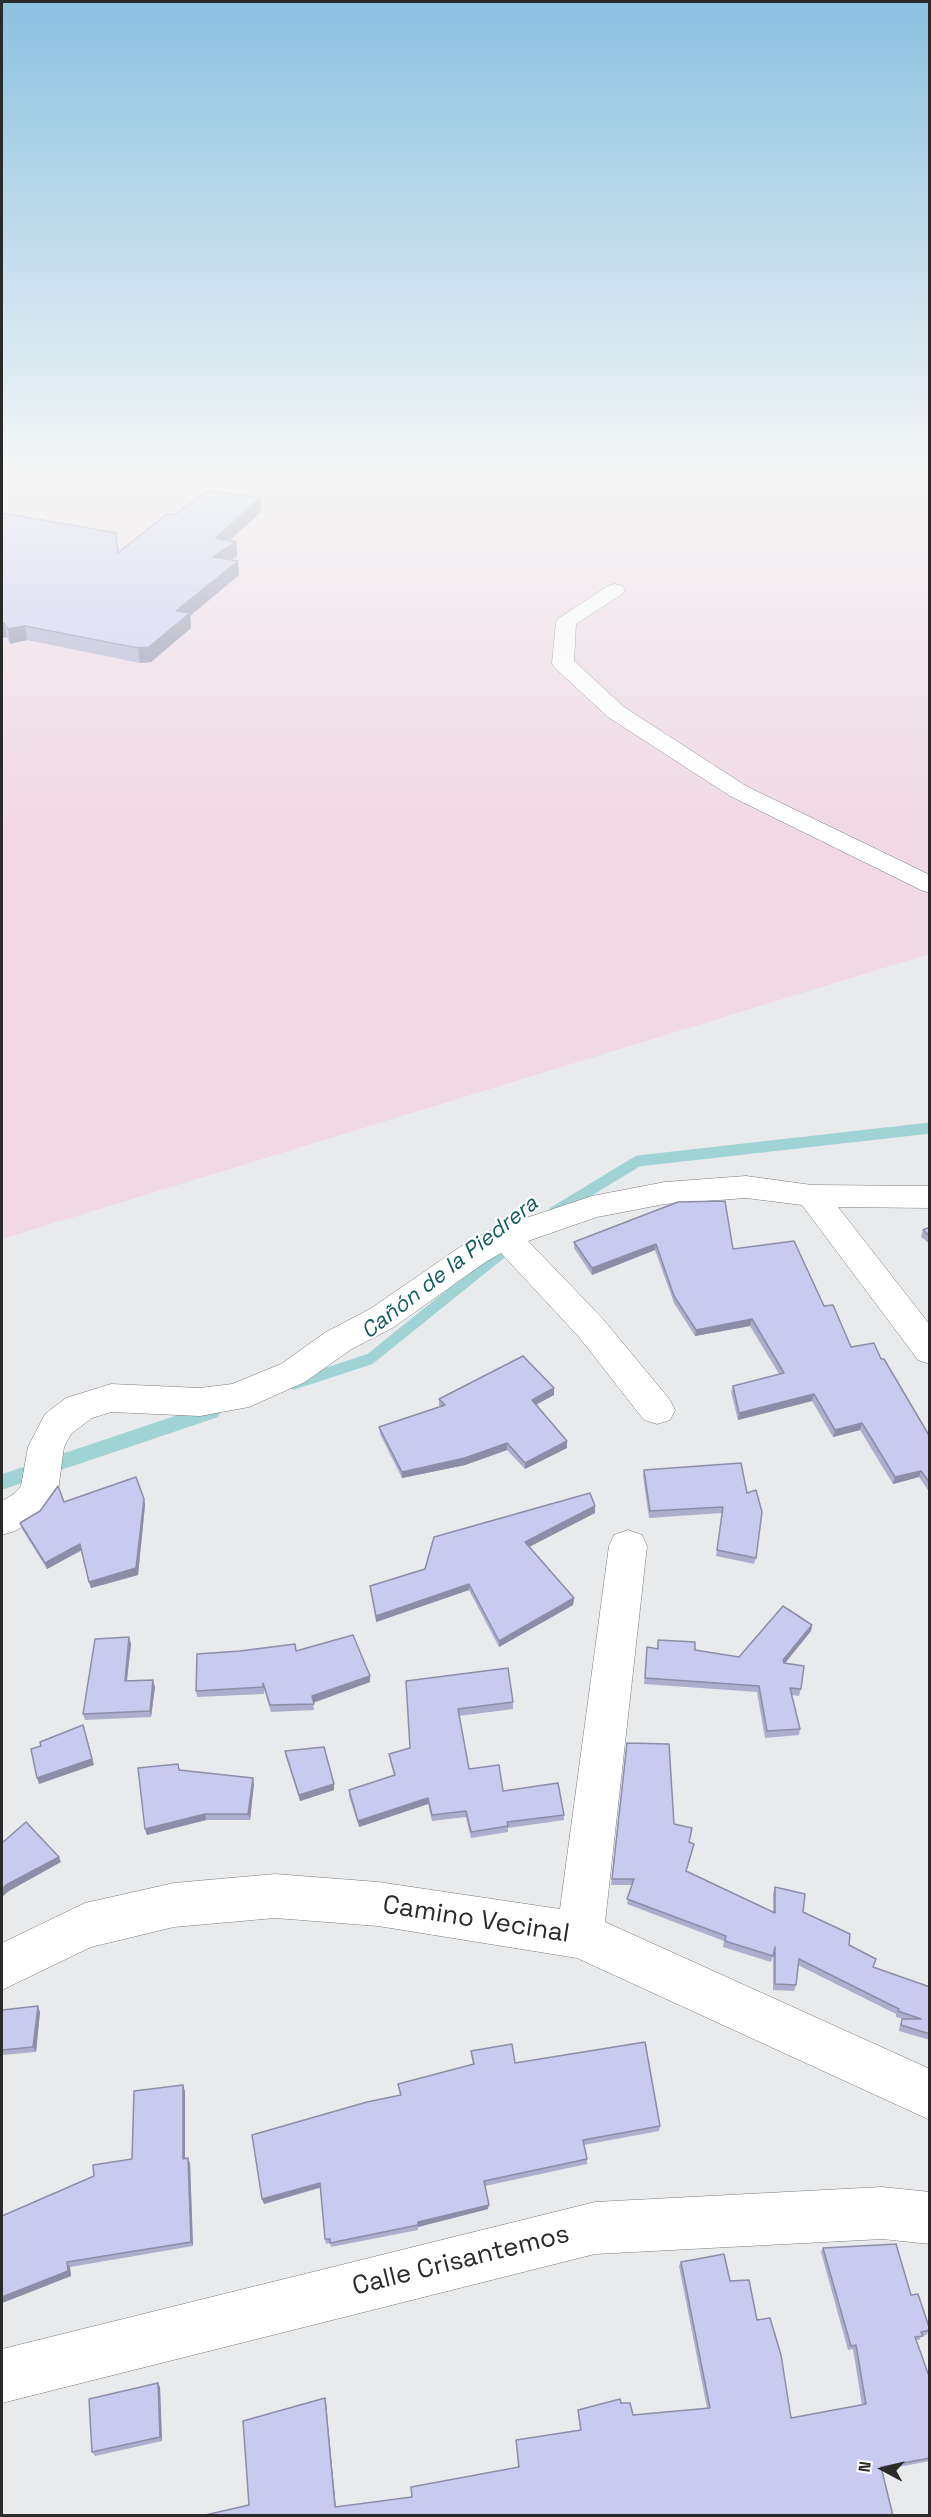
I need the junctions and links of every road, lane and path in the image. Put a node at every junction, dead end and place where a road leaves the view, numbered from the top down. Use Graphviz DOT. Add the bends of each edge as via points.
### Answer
graph roads {
  1 [pos="615,590"];
  2 [pos="930,885"];
  3 [pos="812,1196"];
  4 [pos="930,1197"];
  5 [pos="505,1237"];
  6 [pos="930,1351"];
  7 [pos="657,1410"];
  8 [pos="2,1520"];
  9 [pos="628,1546"];
  10 [pos="579,1935"];
  11 [pos="2,1967"];
  12 [pos="930,2095"];
  13 [pos="930,2218"];
  14 [pos="2,2376"];
  1 -- 2 [label="street" via="566,622 563,663 616,712 738,791"];
  3 -- 4 [label="street"];
  3 -- 5 [label="street" via="746,1187 665,1193 592,1207"];
  3 -- 6 [label="street"];
  5 -- 7 [label="street" via="591,1328"];
  5 -- 8 [label="street" via="293,1373 236,1397 200,1402 111,1398 79,1408 58,1424 46,1447 39,1491"];
  9 -- 10 [label="street"];
  10 -- 11 [label="street, Camino Vecinal" via="378,1904 275,1896 174,1905 85,1926"];
  10 -- 12 [label="street, Camino Vecinal"];
  13 -- 14 [label="street, Calle Crisantemos" via="882,2213 595,2228"];
}
